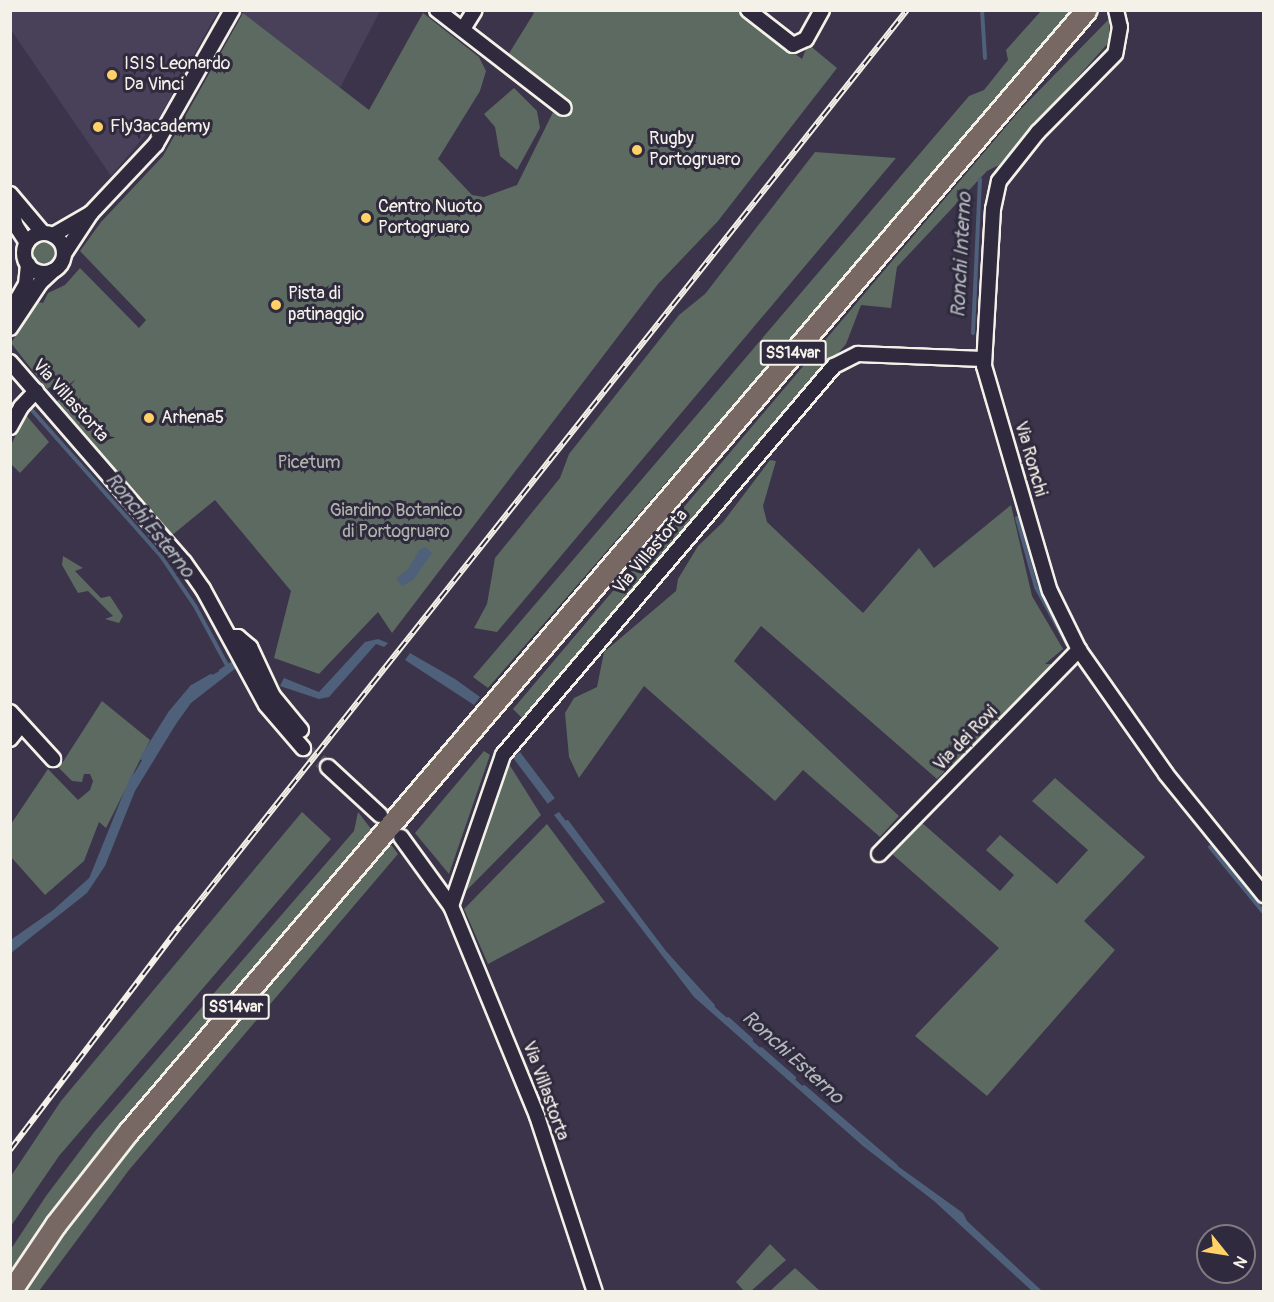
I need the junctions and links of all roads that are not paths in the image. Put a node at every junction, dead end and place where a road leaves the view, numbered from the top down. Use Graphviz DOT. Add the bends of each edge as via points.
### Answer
graph roads {
  1 [pos="232,10"];
  2 [pos="437,10"];
  3 [pos="475,10"];
  4 [pos="748,10"];
  5 [pos="822,10"];
  6 [pos="1087,10"];
  7 [pos="1116,10"];
  8 [pos="464,29"];
  9 [pos="564,108"];
  10 [pos="10,194"];
  11 [pos="10,201"];
  12 [pos="91,213"];
  13 [pos="48,234"];
  14 [pos="27,243"];
  15 [pos="64,254"];
  16 [pos="28,264"];
  17 [pos="53,271"];
  18 [pos="13,309"];
  19 [pos="10,320"];
  20 [pos="10,328"];
  21 [pos="983,359"];
  22 [pos="10,362"];
  23 [pos="36,391"];
  24 [pos="10,427"];
  25 [pos="230,637"];
  26 [pos="1079,650"];
  27 [pos="10,712"];
  28 [pos="21,725"];
  29 [pos="301,730"];
  30 [pos="10,739"];
  31 [pos="303,748"];
  32 [pos="53,759"];
  33 [pos="328,767"];
  34 [pos="380,815"];
  35 [pos="401,837"];
  36 [pos="879,854"];
  37 [pos="1263,896"];
  38 [pos="451,906"];
  39 [pos="11,1292"];
  40 [pos="595,1292"];
  1 -- 12 [label="street" via="156,144"];
  2 -- 8 [label="street"];
  3 -- 8 [label="street"];
  4 -- 5 [label="street" via="786,41 799,44"];
  6 -- 39 [label="highway, SS14var" via="129,1132 56,1225"];
  7 -- 21 [label="street, Via Ronchi" via="1120,27 1115,54 1038,132 999,181 993,209"];
  8 -- 9 [label="street"];
  10 -- 13 [label="street"];
  11 -- 14 [label="street" via="19,233"];
  12 -- 13 [label="street"];
  12 -- 15 [label="street"];
  13 -- 14 [label="street"];
  13 -- 15 [label="street" via="61,243"];
  14 -- 16 [label="street" via="24,254"];
  15 -- 17 [label="street"];
  16 -- 17 [label="street" via="42,273"];
  16 -- 18 [label="street" via="26,284"];
  17 -- 20 [label="street" via="40,283"];
  18 -- 19 [label="street"];
  21 -- 26 [label="street, Via Ronchi" via="1050,591"];
  21 -- 38 [label="street, Via Villastorta" via="858,354 844,359 805,399 503,755"];
  22 -- 23 [label="street, Via Villastorta"];
  23 -- 24 [label="street"];
  23 -- 25 [label="street, Via Villastorta" via="184,562"];
  25 -- 29 [label="street, Via Villastorta" via="238,637 250,647 273,696"];
  25 -- 31 [label="street, Via Villastorta" via="266,705"];
  26 -- 36 [label="street, Via dei Rovi"];
  26 -- 37 [label="street, Via Ronchi" via="1166,774"];
  27 -- 28 [label="street"];
  28 -- 30 [label="street"];
  28 -- 32 [label="street"];
  33 -- 34 [label="street"];
  35 -- 38 [label="street, Via Villastorta"];
  38 -- 40 [label="street, Via Villastorta" via="537,1116"];
}
